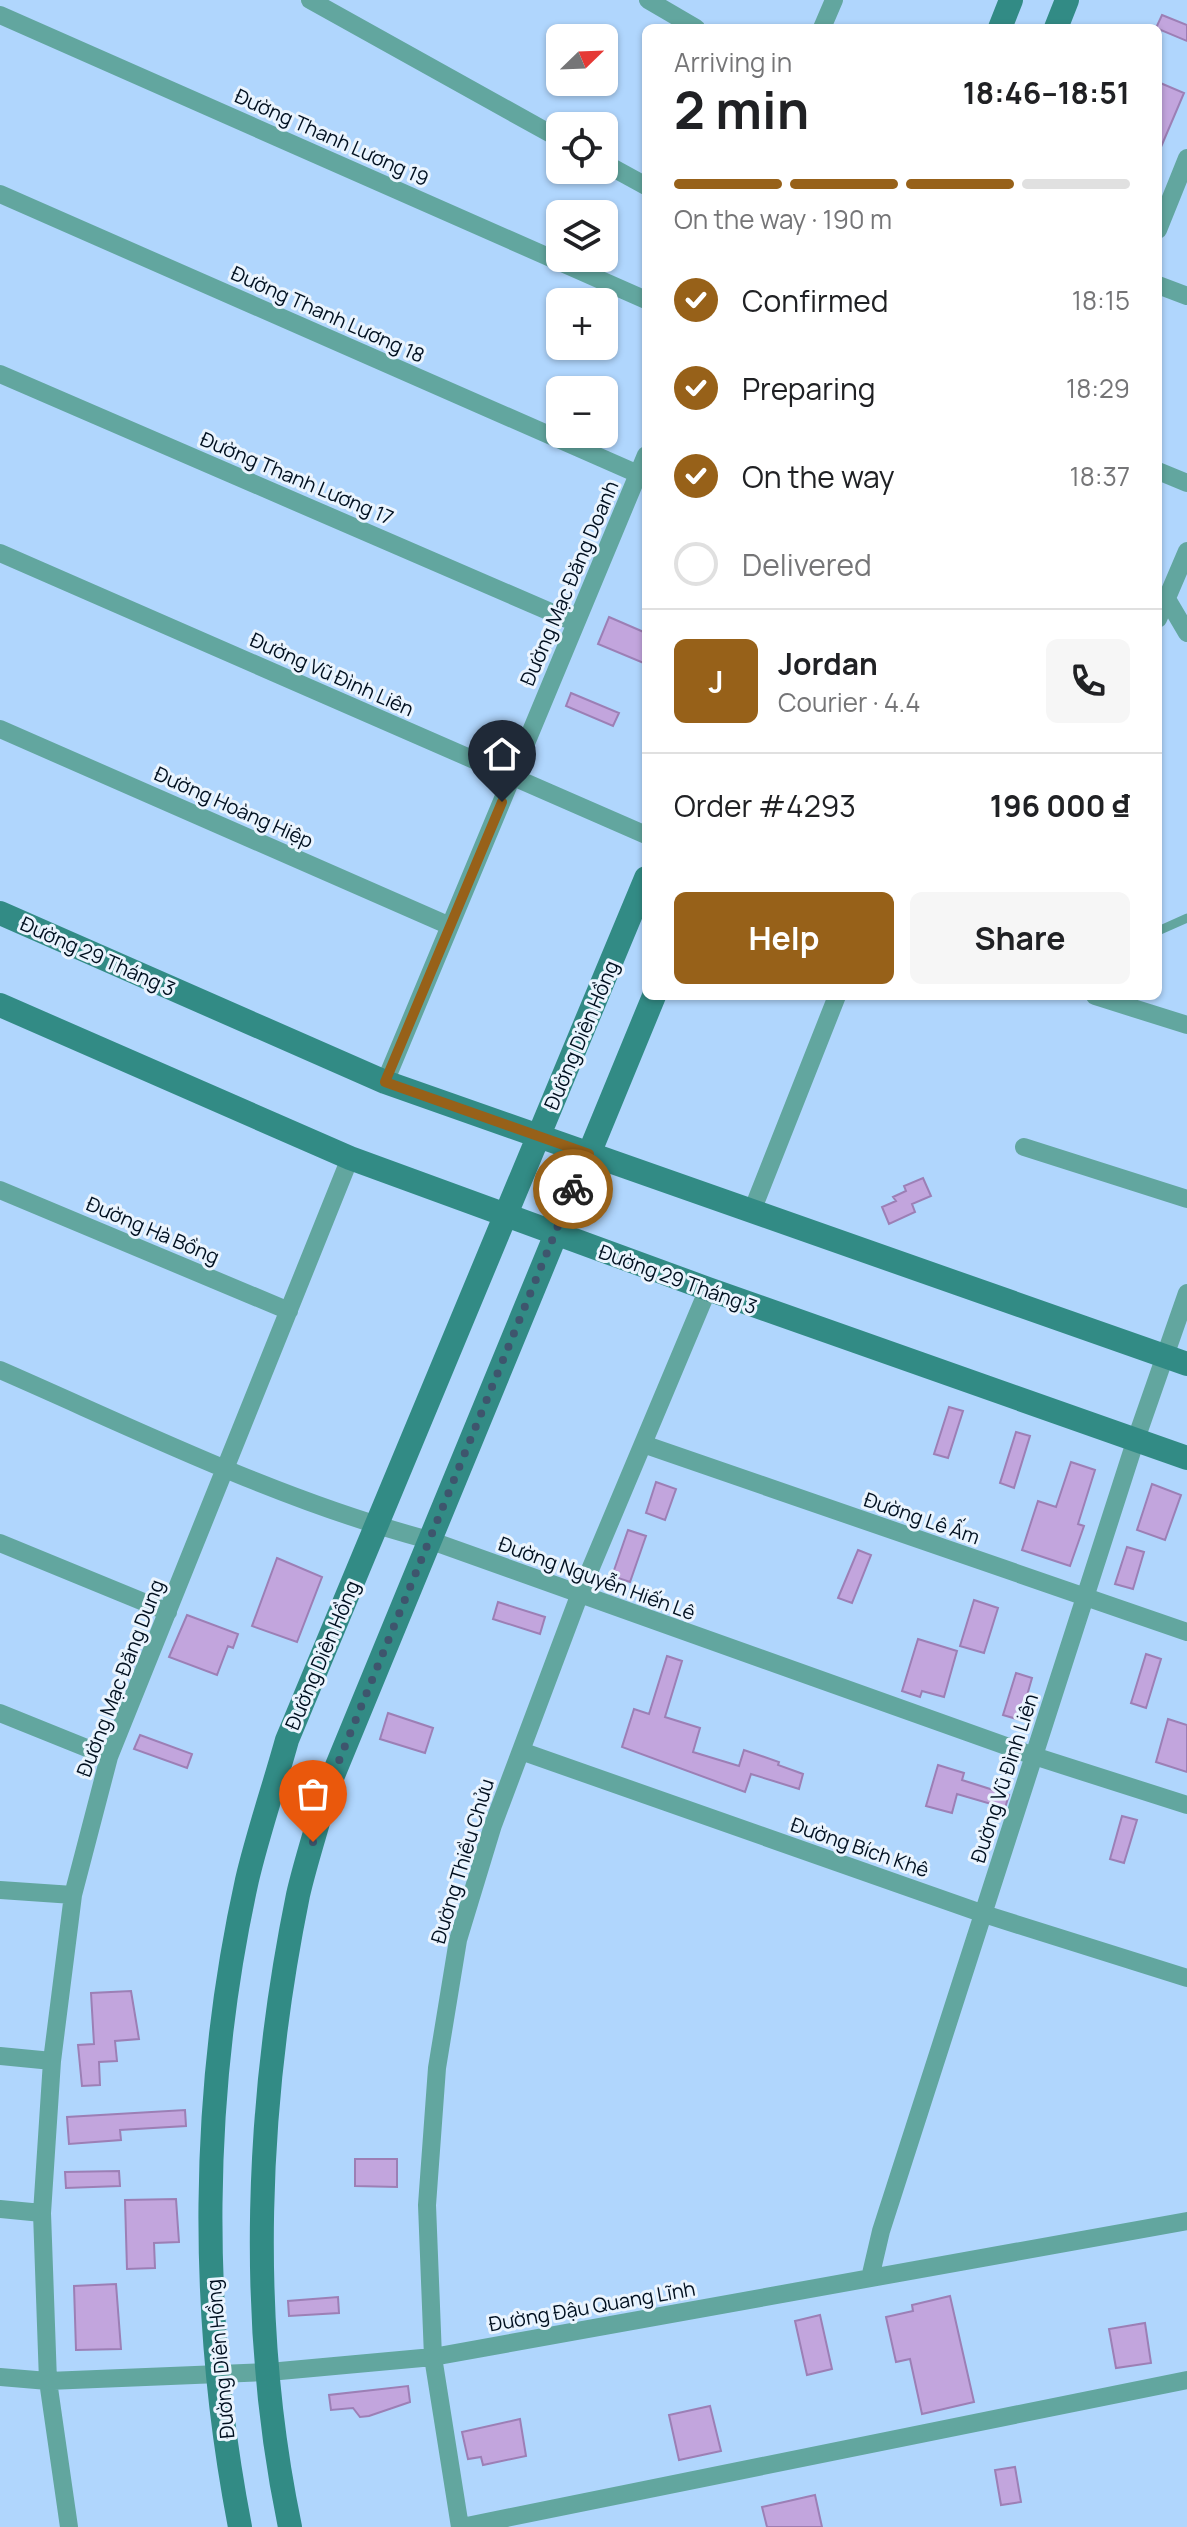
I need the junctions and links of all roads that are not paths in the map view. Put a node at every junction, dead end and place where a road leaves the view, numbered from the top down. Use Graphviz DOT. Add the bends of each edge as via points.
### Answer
graph roads {
  1 [pos="310,0"];
  2 [pos="648,0"];
  3 [pos="834,0"];
  4 [pos="1011,0"];
  5 [pos="1067,0"];
  6 [pos="0,15"];
  7 [pos="689,24"];
  8 [pos="824,24"];
  9 [pos="1002,24"];
  10 [pos="1058,24"];
  11 [pos="546,131"];
  12 [pos="1187,158"];
  13 [pos="618,171"];
  14 [pos="642,184"];
  15 [pos="0,194"];
  16 [pos="1162,220"];
  17 [pos="1162,287"];
  18 [pos="1187,296"];
  19 [pos="642,298"];
  20 [pos="0,374"];
  21 [pos="642,464"];
  22 [pos="1162,473"];
  23 [pos="638,474"];
  24 [pos="1187,483"];
  25 [pos="1187,551"];
  26 [pos="0,553"];
  27 [pos="1167,599"];
  28 [pos="1162,610"];
  29 [pos="576,623"];
  30 [pos="1187,633"];
  31 [pos="0,729"];
  32 [pos="512,778"];
  33 [pos="642,833"];
  34 [pos="642,888"];
  35 [pos="0,913"];
  36 [pos="1187,918"];
  37 [pos="450,926"];
  38 [pos="1162,929"];
  39 [pos="652,1000"];
  40 [pos="835,1000"];
  41 [pos="1108,1000"];
  42 [pos="0,1005"];
  43 [pos="1187,1025"];
  44 [pos="385,1082"];
  45 [pos="539,1136"];
  46 [pos="1024,1147"];
  47 [pos="589,1154"];
  48 [pos="350,1158"];
  49 [pos="0,1190"];
  50 [pos="1187,1199"];
  51 [pos="752,1211"];
  52 [pos="505,1216"];
  53 [pos="554,1234"];
  54 [pos="708,1289"];
  55 [pos="1187,1293"];
  56 [pos="289,1311"];
  57 [pos="1176,1360"];
  58 [pos="0,1370"];
  59 [pos="1135,1442"];
  60 [pos="643,1444"];
  61 [pos="1187,1458"];
  62 [pos="226,1468"];
  63 [pos="376,1526"];
  64 [pos="429,1540"];
  65 [pos="0,1543"];
  66 [pos="579,1596"];
  67 [pos="1085,1598"];
  68 [pos="168,1612"];
  69 [pos="1187,1632"];
  70 [pos="0,1713"];
  71 [pos="521,1751"];
  72 [pos="1034,1756"];
  73 [pos="109,1757"];
  74 [pos="1187,1805"];
  75 [pos="0,1890"];
  76 [pos="73,1895"];
  77 [pos="984,1914"];
  78 [pos="1187,1978"];
  79 [pos="0,2056"];
  80 [pos="52,2061"];
  81 [pos="0,2209"];
  82 [pos="42,2213"];
  83 [pos="1187,2221"];
  84 [pos="870,2278"];
  85 [pos="433,2357"];
  86 [pos="219,2372"];
  87 [pos="269,2372"];
  88 [pos="0,2377"];
  89 [pos="1187,2380"];
  90 [pos="48,2381"];
  91 [pos="69,2527"];
  92 [pos="240,2527"];
  93 [pos="290,2527"];
  94 [pos="461,2527"];
  1 -- 11 [label="street"];
  2 -- 7 [label="street"];
  3 -- 8 [label="street"];
  4 -- 9 [label="street"];
  5 -- 10 [label="street"];
  6 -- 19 [label="street, Đường Thanh Lương 19"];
  12 -- 16 [label="street"];
  13 -- 14 [label="street"];
  15 -- 23 [label="street, Đường Thanh Lương 18"];
  17 -- 18 [label="street"];
  20 -- 29 [label="street, Đường Thanh Lương 17"];
  21 -- 23 [label="street, Đường Mạc Đăng Doanh"];
  22 -- 24 [label="street"];
  23 -- 29 [label="street, Đường Mạc Đăng Doanh"];
  25 -- 27 [label="street"];
  26 -- 32 [label="street, Đường Vũ Đình Liên"];
  27 -- 28 [label="street"];
  27 -- 30 [label="street"];
  29 -- 32 [label="street, Đường Mạc Đăng Doanh"];
  31 -- 37 [label="street, Đường Hoàng Hiệp"];
  32 -- 33 [label="street, Đường Vũ Đình Liên"];
  32 -- 37 [label="street, Đường Mạc Đăng Doanh"];
  34 -- 45 [label="street, Đường Diên Hồng"];
  35 -- 44 [label="street, Đường 29 Tháng 3"];
  36 -- 38 [label="lane"];
  37 -- 44 [label="street, Đường Mạc Đăng Doanh"];
  39 -- 47 [label="street"];
  40 -- 51 [label="street"];
  41 -- 43 [label="street"];
  42 -- 48 [label="street, Đường 29 Tháng 3"];
  44 -- 45 [label="street, Đường 29 Tháng 3"];
  45 -- 47 [label="street, Đường 29 Tháng 3"];
  45 -- 52 [label="street, Đường Diên Hồng"];
  46 -- 50 [label="street"];
  47 -- 51 [label="street, Đường 29 Tháng 3"];
  47 -- 53 [label="street"];
  48 -- 52 [label="street, Đường 29 Tháng 3"];
  48 -- 56 [label="street, Đường Mạc Đăng Dung"];
  49 -- 56 [label="street, Đường Hà Bồng"];
  51 -- 57 [label="street, Đường 29 Tháng 3"];
  52 -- 53 [label="street, Đường 29 Tháng 3"];
  52 -- 63 [label="street, Đường Diên Hồng"];
  53 -- 54 [label="street, Đường 29 Tháng 3"];
  53 -- 64 [label="street"];
  54 -- 59 [label="street, Đường 29 Tháng 3"];
  54 -- 60 [label="street, Đường Thiều Chửu"];
  55 -- 57 [label="street, Đường Vũ Đình Liên"];
  56 -- 62 [label="street, Đường Mạc Đăng Dung"];
  57 -- 59 [label="street, Đường Vũ Đình Liên"];
  58 -- 62 [label="street, Đường Nguyễn Hiến Lê"];
  59 -- 61 [label="street, Đường 29 Tháng 3"];
  59 -- 67 [label="street, Đường Vũ Đình Liên"];
  60 -- 66 [label="street, Đường Thiều Chửu"];
  60 -- 67 [label="street, Đường Lê Ấm"];
  62 -- 63 [label="street, Đường Nguyễn Hiến Lê"];
  62 -- 68 [label="street, Đường Mạc Đăng Dung"];
  63 -- 64 [label="street, Đường Nguyễn Hiến Lê"];
  63 -- 86 [label="street, Đường Diên Hồng" via="287,1740 247,1880 212,2121 211,2306"];
  64 -- 66 [label="street, Đường Nguyễn Hiến Lê"];
  64 -- 87 [label="street" via="327,1790 299,1893 266,2122 263,2301"];
  65 -- 68 [label="street"];
  66 -- 71 [label="street, Đường Thiều Chửu"];
  66 -- 72 [label="street, Đường Nguyễn Hiến Lê"];
  67 -- 69 [label="street, Đường Lê Ấm"];
  67 -- 72 [label="street, Đường Vũ Đình Liên"];
  68 -- 73 [label="street, Đường Mạc Đăng Dung"];
  70 -- 73 [label="street"];
  71 -- 77 [label="street, Đường Bích Khê"];
  71 -- 85 [label="street, Đường Thiều Chửu" via="458,1940 437,2068 427,2205"];
  72 -- 74 [label="street, Đường Nguyễn Hiến Lê"];
  72 -- 77 [label="street, Đường Vũ Đình Liên"];
  73 -- 76 [label="street, Đường Mạc Đăng Dung"];
  75 -- 76 [label="street"];
  76 -- 80 [label="street, Đường Mạc Đăng Dung"];
  77 -- 78 [label="street, Đường Bích Khê"];
  77 -- 84 [label="street, Đường Vũ Đình Liên"];
  79 -- 80 [label="street"];
  80 -- 82 [label="street, Đường Mạc Đăng Dung"];
  81 -- 82 [label="street"];
  82 -- 90 [label="street, Đường Mạc Đăng Dung"];
  83 -- 84 [label="street, Đường Đậu Quang Lĩnh"];
  84 -- 85 [label="street, Đường Đậu Quang Lĩnh"];
  85 -- 87 [label="street, Đường Đậu Quang Lĩnh"];
  85 -- 94 [label="street, Đường Thiều Chửu"];
  86 -- 87 [label="street, Đường Đậu Quang Lĩnh"];
  86 -- 90 [label="street, Đường Đậu Quang Lĩnh"];
  86 -- 92 [label="street, Đường Diên Hồng"];
  87 -- 93 [label="street" via="278,2472"];
  88 -- 90 [label="street, Đường Đậu Quang Lĩnh"];
  89 -- 94 [label="street"];
  90 -- 91 [label="street, Đường Mạc Đăng Dung"];
}
